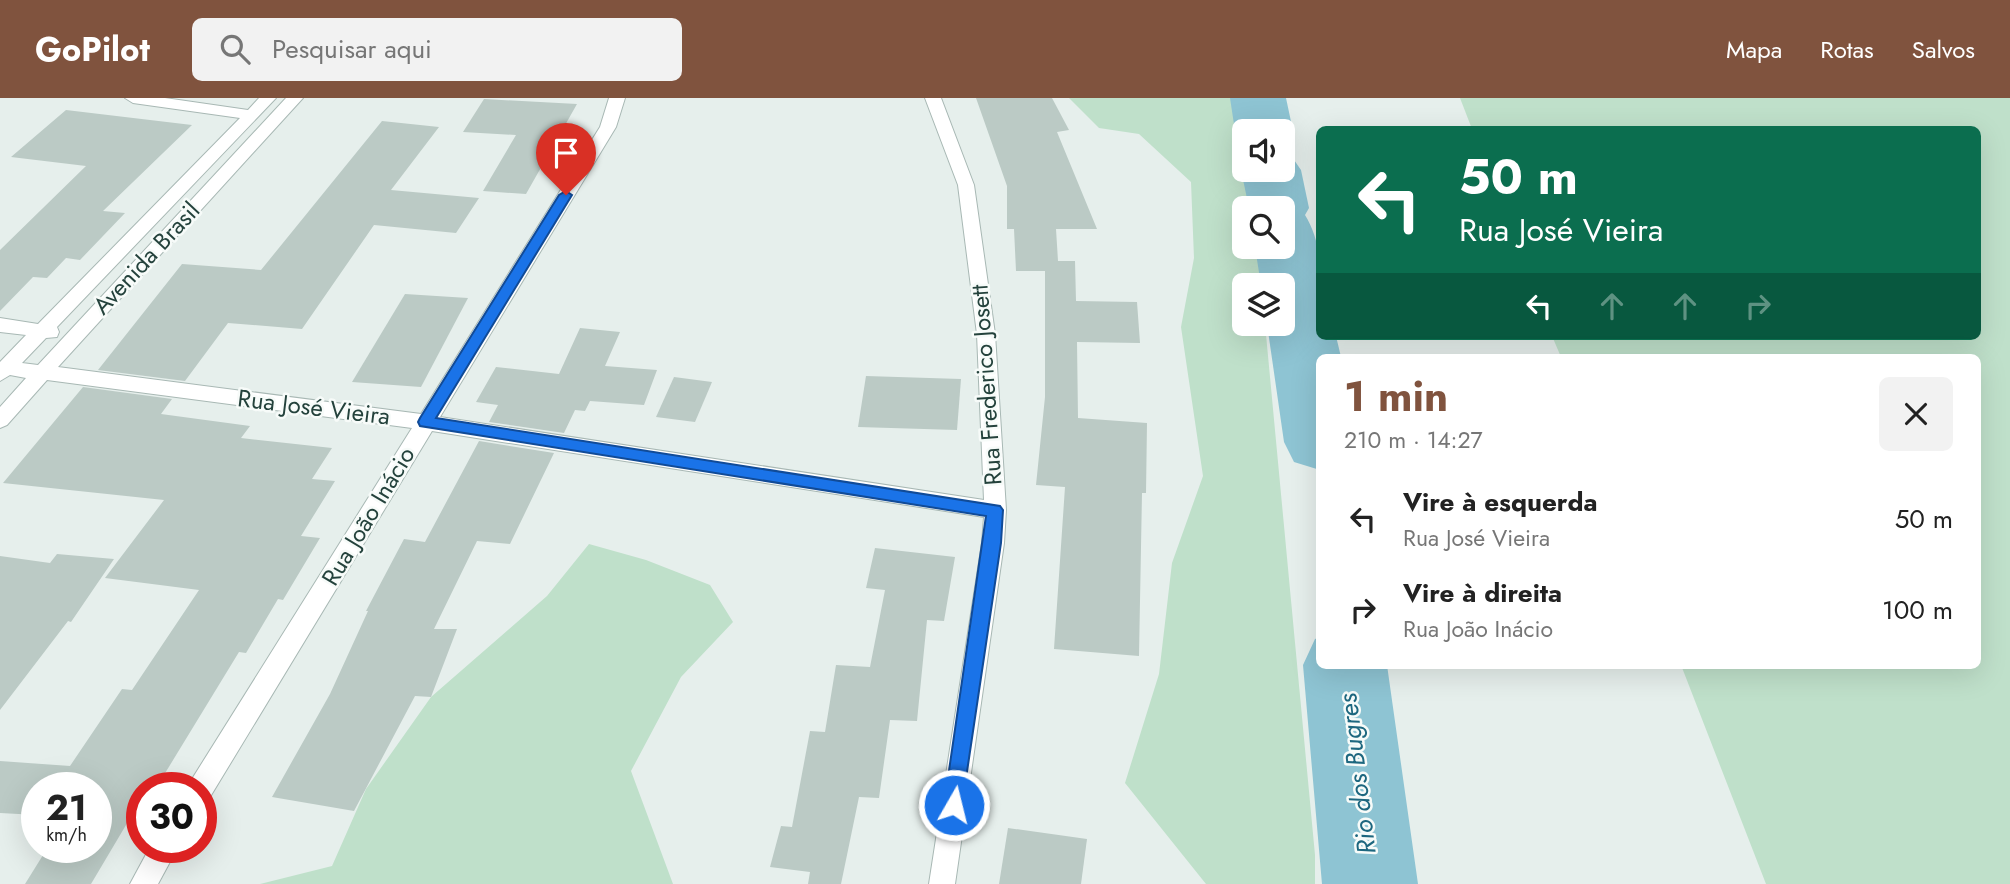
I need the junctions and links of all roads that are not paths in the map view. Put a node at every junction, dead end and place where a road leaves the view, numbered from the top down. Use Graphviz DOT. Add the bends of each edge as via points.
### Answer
graph roads {
  1 [pos="133,98"];
  2 [pos="268,98"];
  3 [pos="295,98"];
  4 [pos="617,98"];
  5 [pos="933,98"];
  6 [pos="251,115"];
  7 [pos="0,325"];
  8 [pos="40,331"];
  9 [pos="75,335"];
  10 [pos="3,371"];
  11 [pos="43,372"];
  12 [pos="0,420"];
  13 [pos="425,422"];
  14 [pos="995,510"];
  15 [pos="211,772"];
  16 [pos="155,863"];
  17 [pos="143,884"];
  18 [pos="942,884"];
  1 -- 6 [label="street"];
  2 -- 6 [label="street, Avenida Brasil"];
  3 -- 9 [label="street, Avenida Brasil"];
  4 -- 13 [label="street, Rua João Inácio" via="608,127"];
  5 -- 14 [label="street, Rua Frederico Josett" via="966,185 986,334"];
  6 -- 8 [label="street, Avenida Brasil"];
  7 -- 8 [label="street"];
  8 -- 9 [label="street"];
  8 -- 10 [label="street, Avenida Brasil"];
  9 -- 11 [label="street, Avenida Brasil"];
  10 -- 11 [label="street, Rua José Vieira"];
  11 -- 12 [label="street, Avenida Brasil"];
  11 -- 13 [label="street, Rua José Vieira"];
  13 -- 14 [label="street, Rua José Vieira"];
  13 -- 15 [label="street, Rua João Inácio"];
  14 -- 18 [label="street, Rua Frederico Josett"];
  16 -- 17 [label="street"];
}
